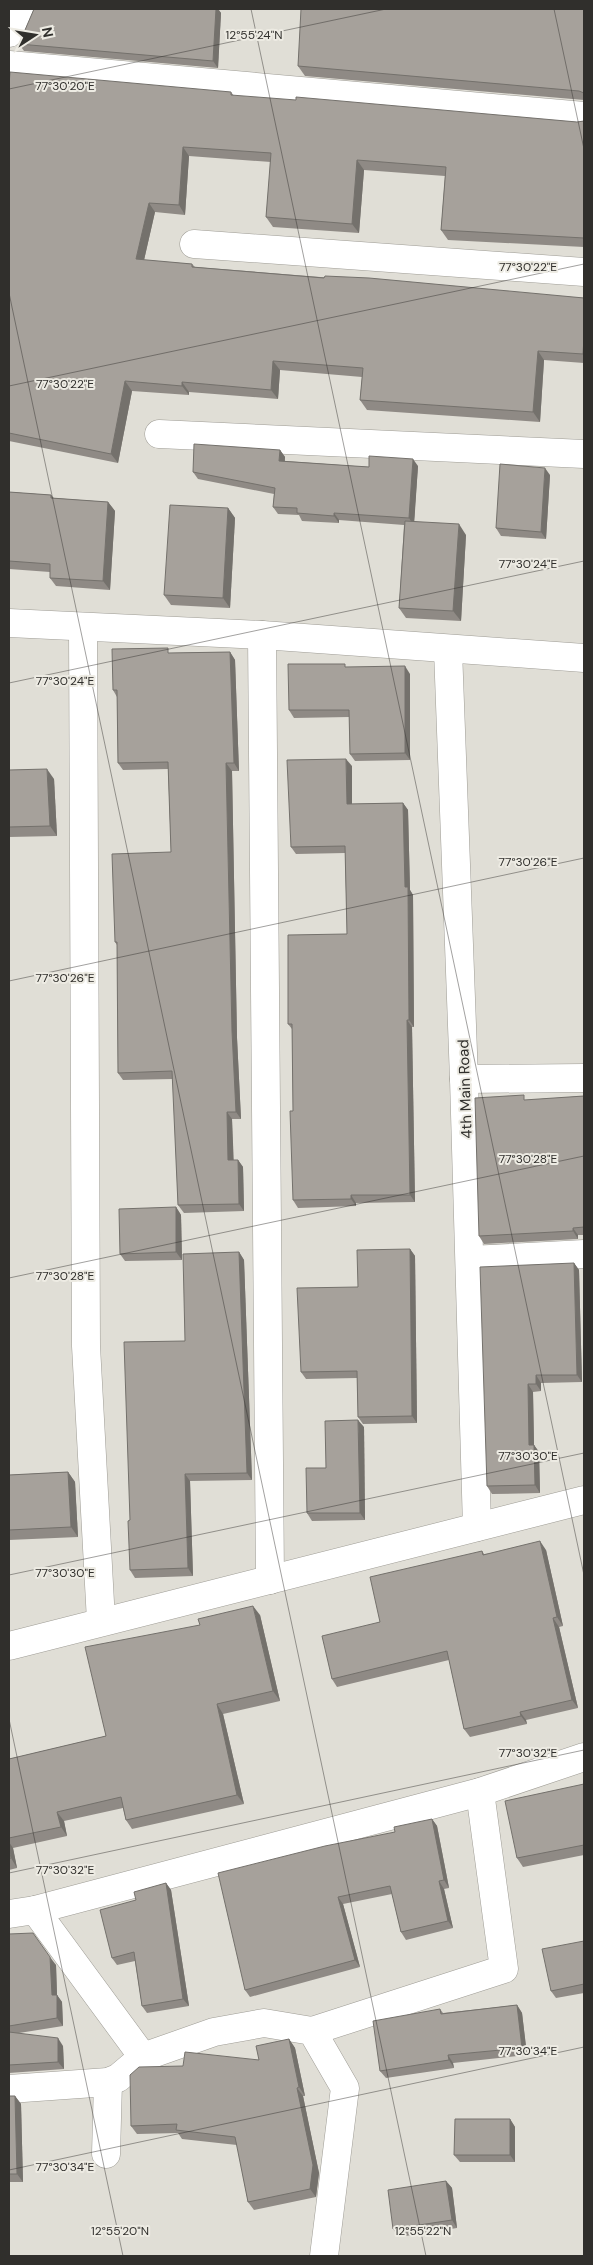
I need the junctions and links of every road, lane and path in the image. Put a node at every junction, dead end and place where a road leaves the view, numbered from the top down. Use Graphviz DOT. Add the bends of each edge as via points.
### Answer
graph roads {
  1 [pos="21,9"];
  2 [pos="9,33"];
  3 [pos="9,65"];
  4 [pos="584,116"];
  5 [pos="194,244"];
  6 [pos="584,272"];
  7 [pos="160,434"];
  8 [pos="584,454"];
  9 [pos="9,623"];
  10 [pos="83,627"];
  11 [pos="262,635"];
  12 [pos="448,650"];
  13 [pos="584,658"];
  14 [pos="464,1078"];
  15 [pos="584,1078"];
  16 [pos="584,1254"];
  17 [pos="470,1260"];
  18 [pos="584,1500"];
  19 [pos="477,1528"];
  20 [pos="270,1580"];
  21 [pos="101,1621"];
  22 [pos="9,1646"];
  23 [pos="584,1757"];
  24 [pos="480,1792"];
  25 [pos="22,1912"];
  26 [pos="312,2031"];
  27 [pos="143,2057"];
  28 [pos="108,2082"];
  29 [pos="9,2089"];
  30 [pos="106,2154"];
  31 [pos="324,2256"];
  1 -- 2 [label="street"];
  3 -- 4 [label="street"];
  5 -- 6 [label="street"];
  7 -- 8 [label="street"];
  9 -- 10 [label="street"];
  10 -- 11 [label="street"];
  10 -- 21 [label="street" via="86,1346"];
  11 -- 12 [label="street"];
  11 -- 20 [label="street"];
  12 -- 13 [label="street"];
  12 -- 14 [label="street, 4th Main Road"];
  14 -- 15 [label="street"];
  14 -- 17 [label="street, 4th Main Road"];
  16 -- 17 [label="street"];
  17 -- 19 [label="street, 4th Main Road"];
  18 -- 19 [label="street"];
  19 -- 20 [label="street"];
  20 -- 21 [label="street"];
  21 -- 22 [label="street"];
  23 -- 24 [label="street"];
  24 -- 25 [label="street"];
  24 -- 26 [label="street" via="504,1969"];
  25 -- 27 [label="street"];
  26 -- 27 [label="street" via="264,2023 214,2032"];
  26 -- 31 [label="street" via="345,2088"];
  27 -- 28 [label="street" via="118,2078"];
  28 -- 29 [label="street"];
  28 -- 30 [label="street"];
}
